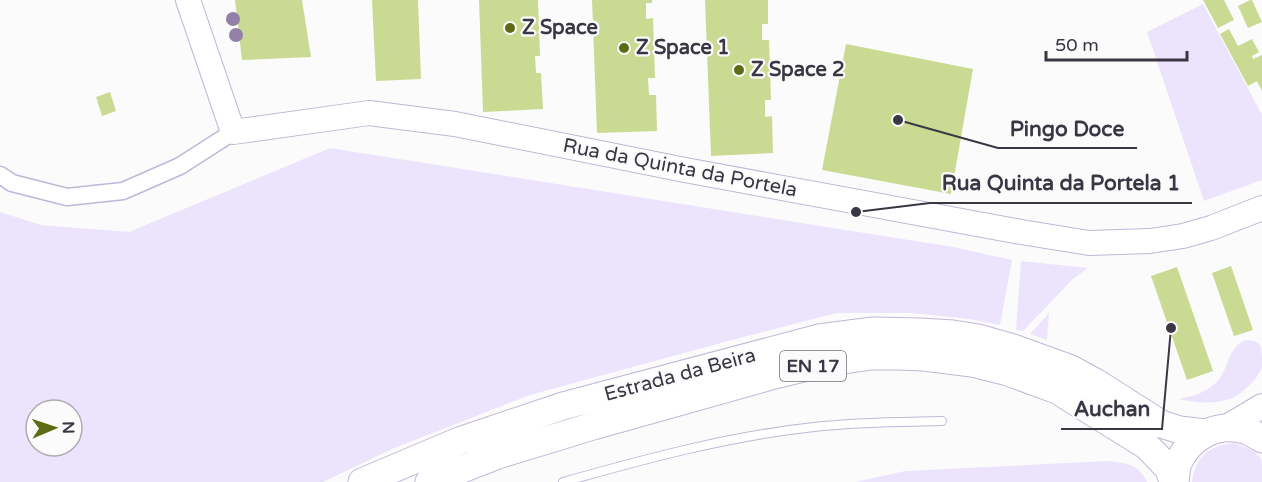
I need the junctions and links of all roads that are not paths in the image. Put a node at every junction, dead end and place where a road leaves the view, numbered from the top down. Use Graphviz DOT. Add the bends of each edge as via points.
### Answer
graph roads {
  1 [pos="188,0"];
  2 [pos="233,132"];
  3 [pos="0,175"];
  4 [pos="1262,208"];
  5 [pos="1262,406"];
  6 [pos="942,421"];
  7 [pos="1215,430"];
  8 [pos="1262,439"];
  9 [pos="362,482"];
  10 [pos="429,482"];
  11 [pos="563,482"];
  12 [pos="1174,482"];
  1 -- 2 [label="street"];
  2 -- 3 [label="street" via="180,166 123,191 67,197 12,183"];
  2 -- 4 [label="street, Rua da Quinta da Portela" via="369,113 455,124 1089,243 1183,236"];
  5 -- 7 [label="street"];
  6 -- 11 [label="lane" via="835,425 765,434"];
  7 -- 8 [label="main road, Estrada da Beira" via="1246,430"];
  7 -- 9 [label="main road, Estrada da Beira / EN 17" via="1180,430 1161,424 1087,378 1013,348 953,334 873,331 819,338 563,406 459,441"];
  7 -- 12 [label="main road" via="1188,447 1177,465"];
  10 -- 12 [label="main road, Estrada da Beira / EN 17" via="498,455 593,426 771,376 871,356 972,363 1057,390 1147,446 1169,469"];
}
